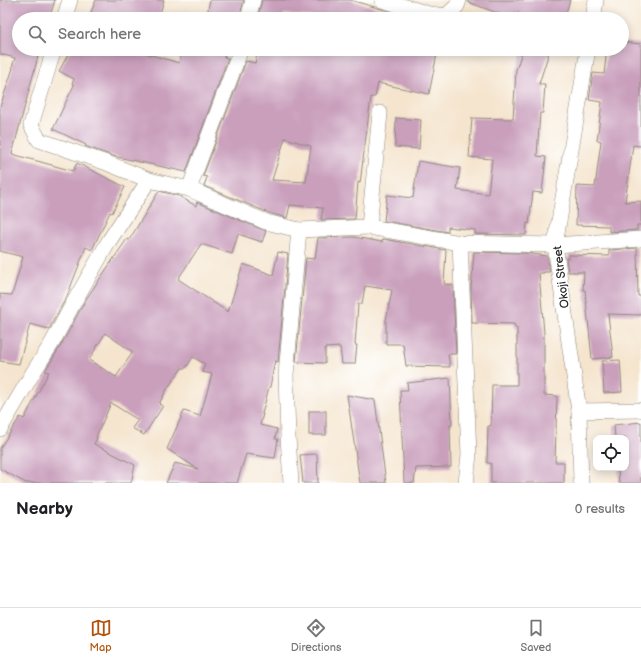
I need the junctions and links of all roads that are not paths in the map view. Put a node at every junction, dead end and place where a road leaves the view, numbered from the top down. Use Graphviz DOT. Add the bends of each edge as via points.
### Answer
graph roads {
  1 [pos="70,0"];
  2 [pos="253,0"];
  3 [pos="382,0"];
  4 [pos="459,0"];
  5 [pos="596,0"];
  6 [pos="66,12"];
  7 [pos="250,12"];
  8 [pos="422,12"];
  9 [pos="450,12"];
  10 [pos="594,12"];
  11 [pos="52,56"];
  12 [pos="238,56"];
  13 [pos="587,56"];
  14 [pos="380,113"];
  15 [pos="149,180"];
  16 [pos="190,188"];
  17 [pos="369,227"];
  18 [pos="299,230"];
  19 [pos="641,239"];
  20 [pos="460,243"];
  21 [pos="555,245"];
  22 [pos="641,410"];
  23 [pos="579,411"];
  24 [pos="0,429"];
  25 [pos="291,483"];
  26 [pos="466,483"];
  27 [pos="581,483"];
  1 -- 6 [label="street"];
  2 -- 7 [label="street"];
  3 -- 8 [label="street"];
  4 -- 9 [label="street"];
  5 -- 10 [label="street"];
  11 -- 15 [label="street" via="31,125 39,140"];
  12 -- 16 [label="street"];
  13 -- 21 [label="street, Okoji Street"];
  14 -- 17 [label="street"];
  15 -- 16 [label="street"];
  15 -- 24 [label="street" via="110,241"];
  16 -- 18 [label="street" via="266,222"];
  17 -- 18 [label="street"];
  17 -- 20 [label="street"];
  18 -- 25 [label="street" via="286,375"];
  19 -- 21 [label="street"];
  20 -- 21 [label="street"];
  20 -- 26 [label="street" via="469,454"];
  21 -- 23 [label="street, Okoji Street"];
  22 -- 23 [label="street"];
  23 -- 27 [label="street, Okoji Street"];
}
